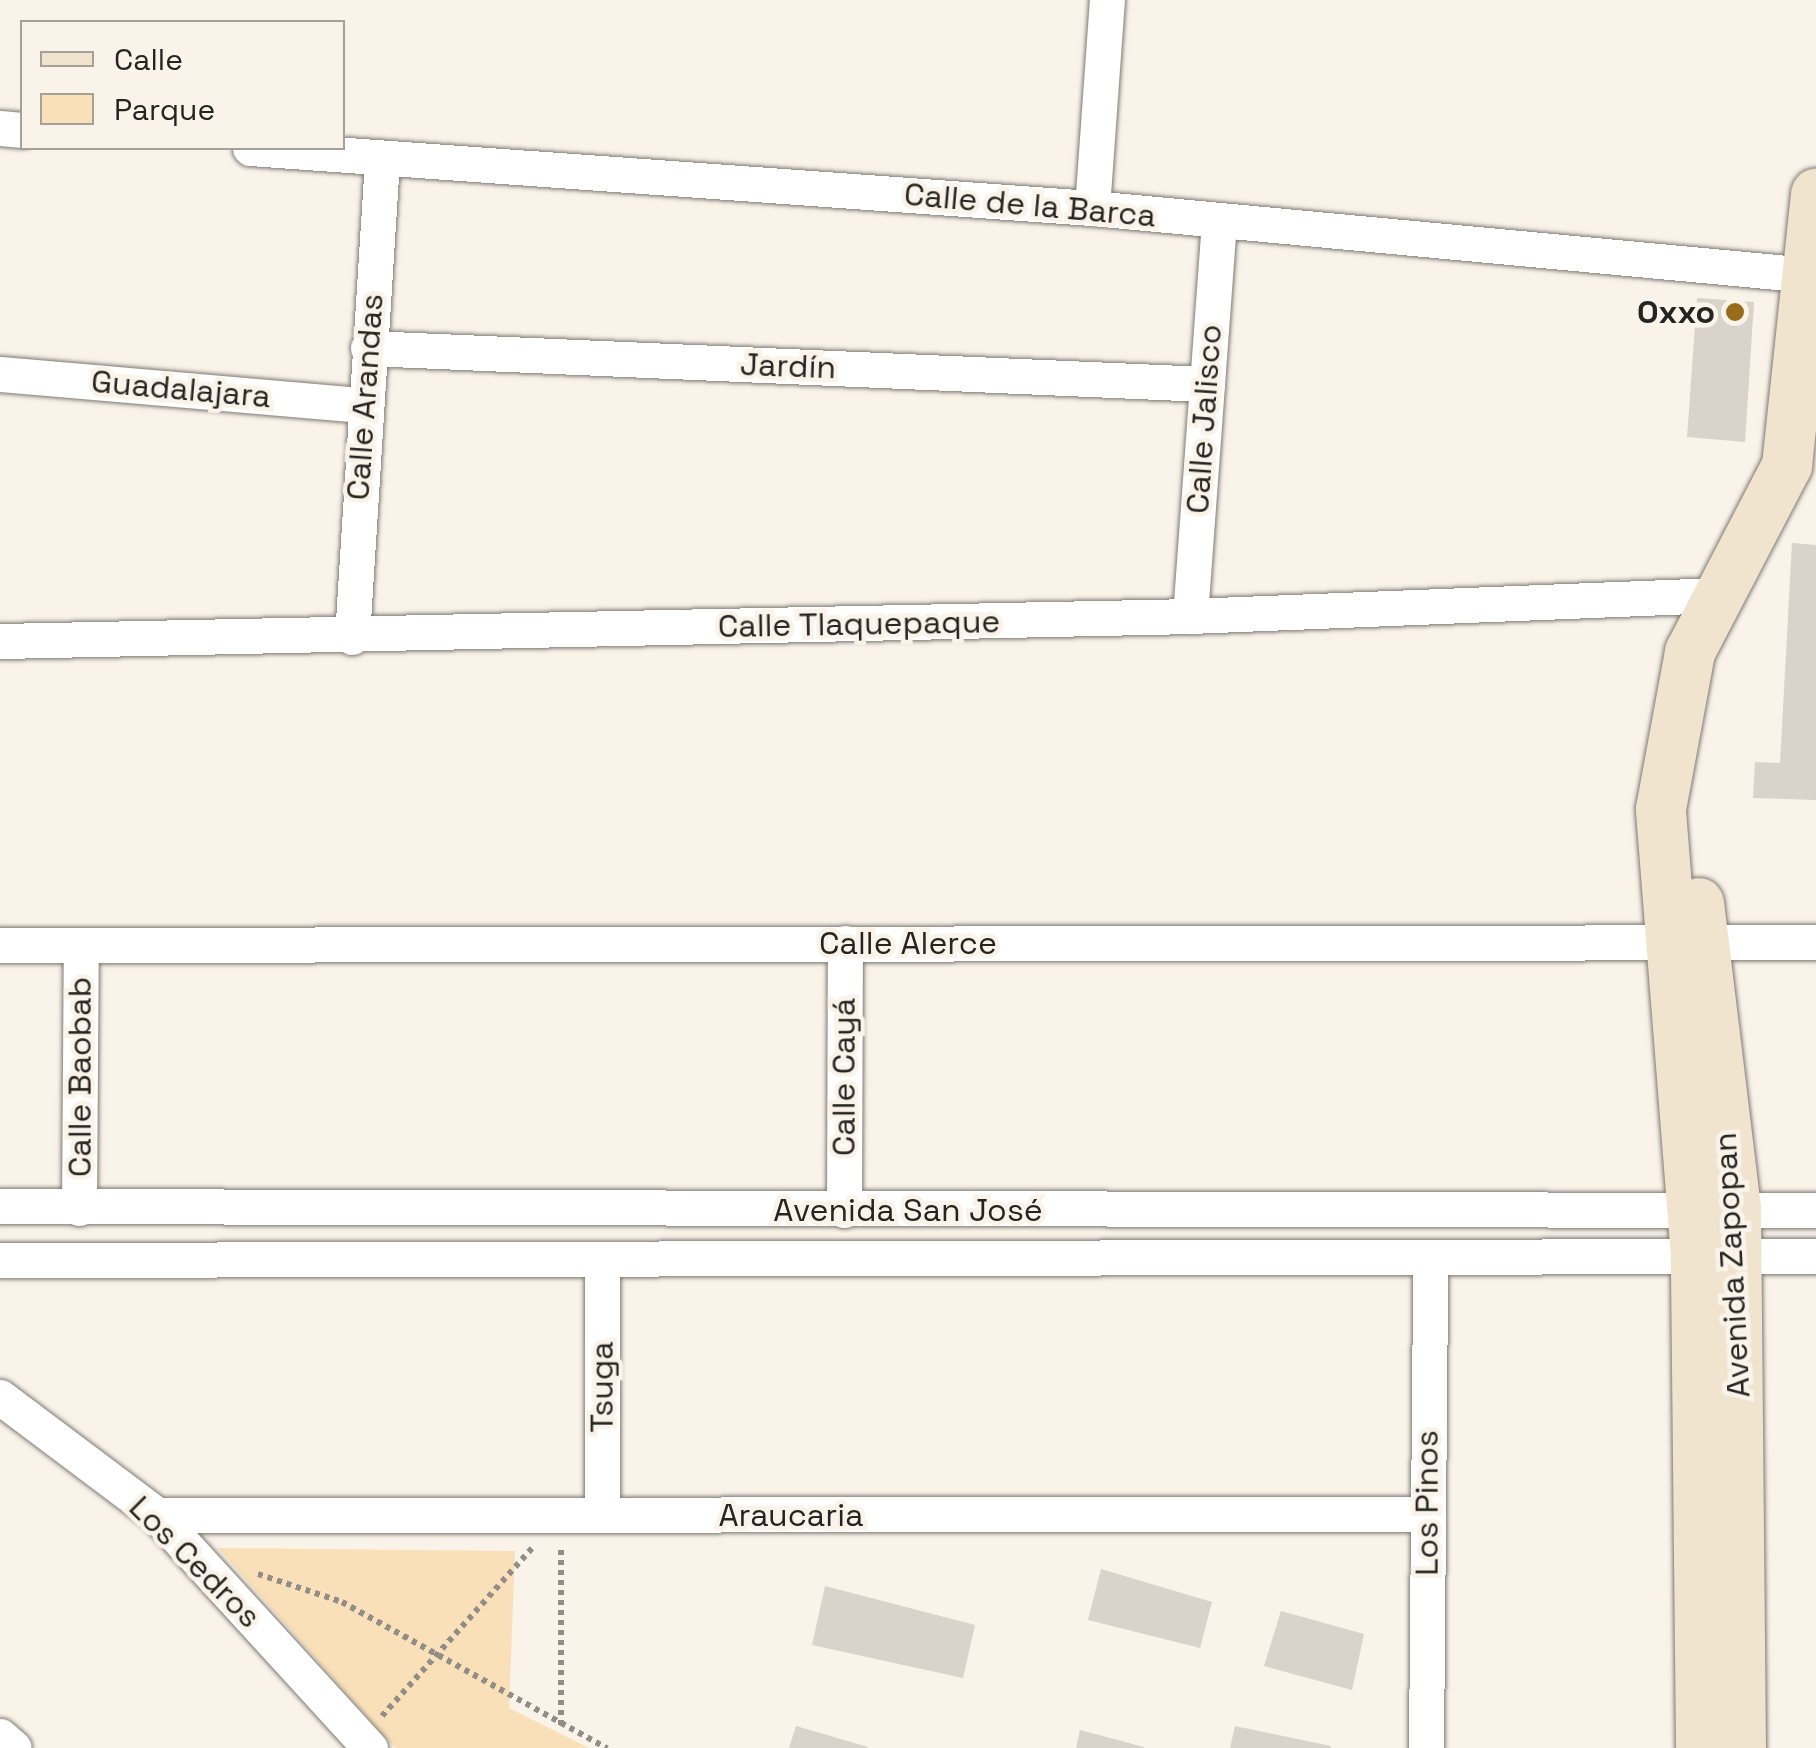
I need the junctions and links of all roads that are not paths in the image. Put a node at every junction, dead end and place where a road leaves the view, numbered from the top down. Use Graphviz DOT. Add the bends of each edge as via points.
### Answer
graph roads {
  1 [pos="1108,0"];
  2 [pos="276,150"];
  3 [pos="382,158"];
  4 [pos="1816,194"];
  5 [pos="1092,208"];
  6 [pos="1218,221"];
  7 [pos="1810,275"];
  8 [pos="368,348"];
  9 [pos="0,374"];
  10 [pos="1207,384"];
  11 [pos="362,404"];
  12 [pos="1718,595"];
  13 [pos="1190,616"];
  14 [pos="352,637"];
  15 [pos="0,641"];
  16 [pos="1686,942"];
  17 [pos="1816,942"];
  18 [pos="845,944"];
  19 [pos="0,945"];
  20 [pos="81,946"];
  21 [pos="0,1206"];
  22 [pos="79,1208"];
  23 [pos="313,1210"];
  24 [pos="844,1210"];
  25 [pos="1816,1210"];
  26 [pos="1716,1233"];
  27 [pos="1816,1256"];
  28 [pos="316,1258"];
  29 [pos="1430,1259"];
  30 [pos="0,1260"];
  31 [pos="602,1260"];
  32 [pos="0,1396"];
  33 [pos="1426,1514"];
  34 [pos="156,1515"];
  35 [pos="602,1515"];
  36 [pos="0,1736"];
  37 [pos="366,1743"];
  38 [pos="14,1748"];
  39 [pos="1426,1748"];
  40 [pos="1701,1748"];
  41 [pos="1741,1748"];
  1 -- 5 [label="street"];
  2 -- 3 [label="street, Calle de la Barca"];
  3 -- 5 [label="street, Calle de la Barca"];
  3 -- 8 [label="street, Calle Arandas"];
  4 -- 7 [label="street, Avenida Zapopan"];
  5 -- 6 [label="street, Calle de la Barca"];
  6 -- 7 [label="street, Calle de la Barca"];
  6 -- 10 [label="street, Calle Jalisco"];
  7 -- 12 [label="street, Avenida Zapopan" via="1787,466"];
  8 -- 10 [label="street, Jardín"];
  8 -- 11 [label="street, Calle Arandas"];
  9 -- 11 [label="street, Guadalajara"];
  10 -- 13 [label="street, Calle Jalisco"];
  11 -- 14 [label="street, Calle Arandas"];
  12 -- 13 [label="street, Calle Tlaquepaque"];
  12 -- 16 [label="street, Avenida Zapopan" via="1690,652 1661,809"];
  13 -- 14 [label="street, Calle Tlaquepaque"];
  14 -- 15 [label="street, Calle Tlaquepaque"];
  16 -- 17 [label="street, Calle Alerce"];
  16 -- 18 [label="street, Calle Alerce"];
  16 -- 26 [label="street, Avenida Zapopan"];
  18 -- 20 [label="street, Calle Alerce"];
  18 -- 24 [label="street, Calle Cayá"];
  19 -- 20 [label="street, Calle Alerce"];
  20 -- 22 [label="street, Calle Baobab"];
  21 -- 22 [label="street, Avenida San José"];
  22 -- 23 [label="street, Avenida San José"];
  23 -- 24 [label="street, Avenida San José"];
  23 -- 28 [label="street"];
  24 -- 26 [label="street, Avenida San José"];
  25 -- 26 [label="street, Avenida San José"];
  26 -- 27 [label="street, Avenida San José"];
  26 -- 29 [label="street, Avenida San José"];
  26 -- 40 [label="street, Avenida Zapopan"];
  26 -- 41 [label="street, Avenida Zapopan"];
  28 -- 30 [label="street, Avenida San José"];
  28 -- 31 [label="street, Avenida San José"];
  29 -- 31 [label="street, Avenida San José"];
  29 -- 33 [label="street, Los Pinos"];
  31 -- 35 [label="street, Tsuga"];
  32 -- 34 [label="street, Los Cedros"];
  33 -- 35 [label="street, Araucaria"];
  33 -- 39 [label="street, Los Pinos"];
  34 -- 35 [label="street, Araucaria"];
  34 -- 37 [label="street, Los Cedros"];
  36 -- 38 [label="street"];
}
